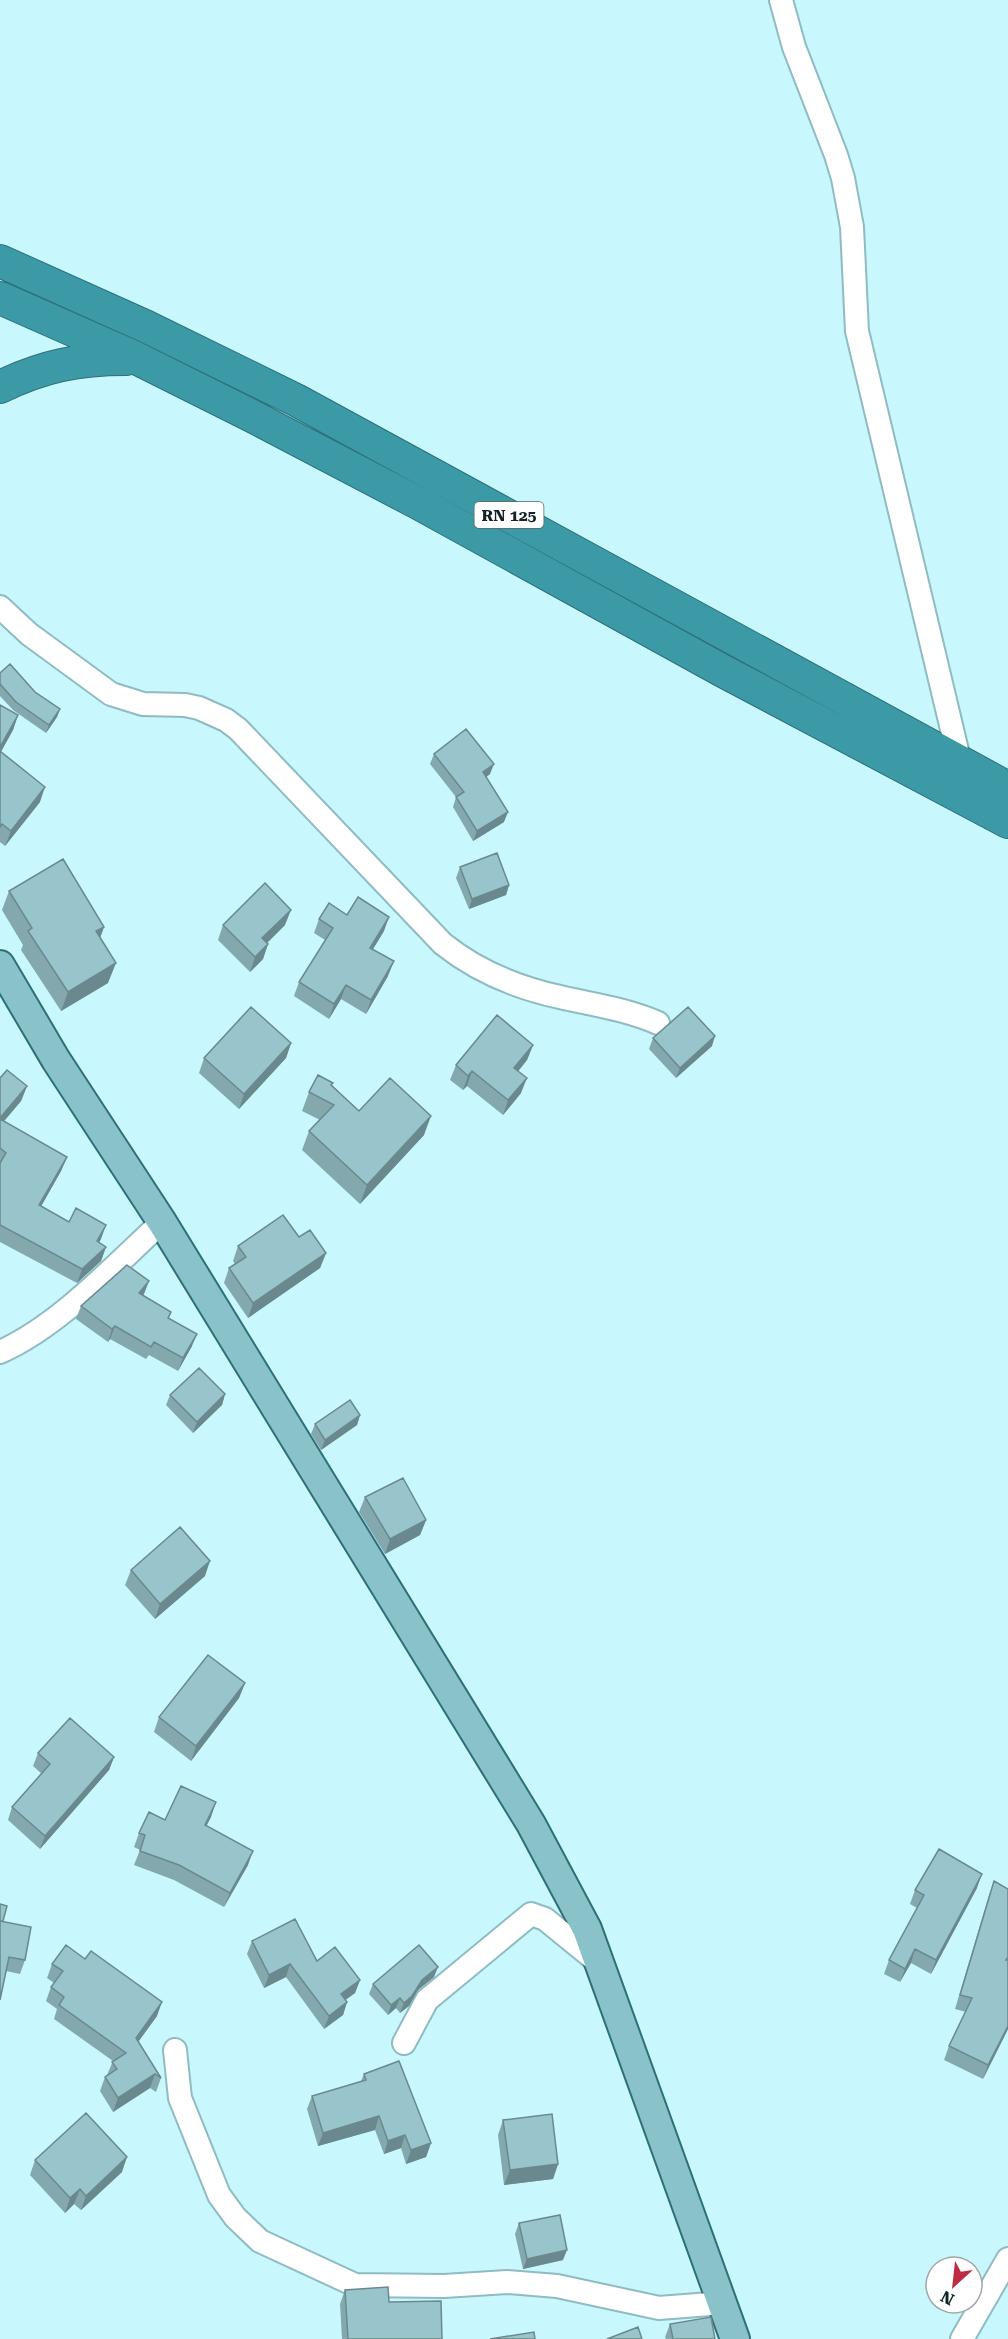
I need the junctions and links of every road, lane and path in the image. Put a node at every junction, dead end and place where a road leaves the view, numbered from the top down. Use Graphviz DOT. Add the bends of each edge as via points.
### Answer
graph roads {
  1 [pos="781,0"];
  2 [pos="0,261"];
  3 [pos="0,298"];
  4 [pos="136,358"];
  5 [pos="0,387"];
  6 [pos="0,607"];
  7 [pos="960,763"];
  8 [pos="1008,788"];
  9 [pos="1008,822"];
  10 [pos="0,965"];
  11 [pos="658,1023"];
  12 [pos="162,1222"];
  13 [pos="0,1352"];
  14 [pos="600,1964"];
  15 [pos="404,2043"];
  16 [pos="175,2050"];
  17 [pos="1008,2259"];
  18 [pos="723,2303"];
  19 [pos="735,2339"];
  20 [pos="962,2339"];
  1 -- 7 [label="street" via="794,47 843,178 852,227 859,341"];
  2 -- 7 [label="highway, RN 125" via="296,400"];
  3 -- 4 [label="highway"];
  4 -- 5 [label="highway" via="63,364"];
  4 -- 9 [label="highway" via="418,503"];
  6 -- 11 [label="street" via="29,634 111,694 143,704 199,708 238,729 443,944 471,964 541,992 621,1009"];
  7 -- 8 [label="highway, RN 125"];
  10 -- 12 [label="main road" via="56,1060"];
  12 -- 13 [label="street" via="54,1319"];
  12 -- 14 [label="main road" via="531,1824 587,1929"];
  14 -- 15 [label="street" via="544,1919 531,1914 427,2000"];
  14 -- 18 [label="main road"];
  16 -- 18 [label="street" via="180,2098 219,2194 235,2217 260,2241 356,2285 507,2282 557,2286 659,2308"];
  17 -- 20 [label="street"];
  18 -- 19 [label="main road"];
}
